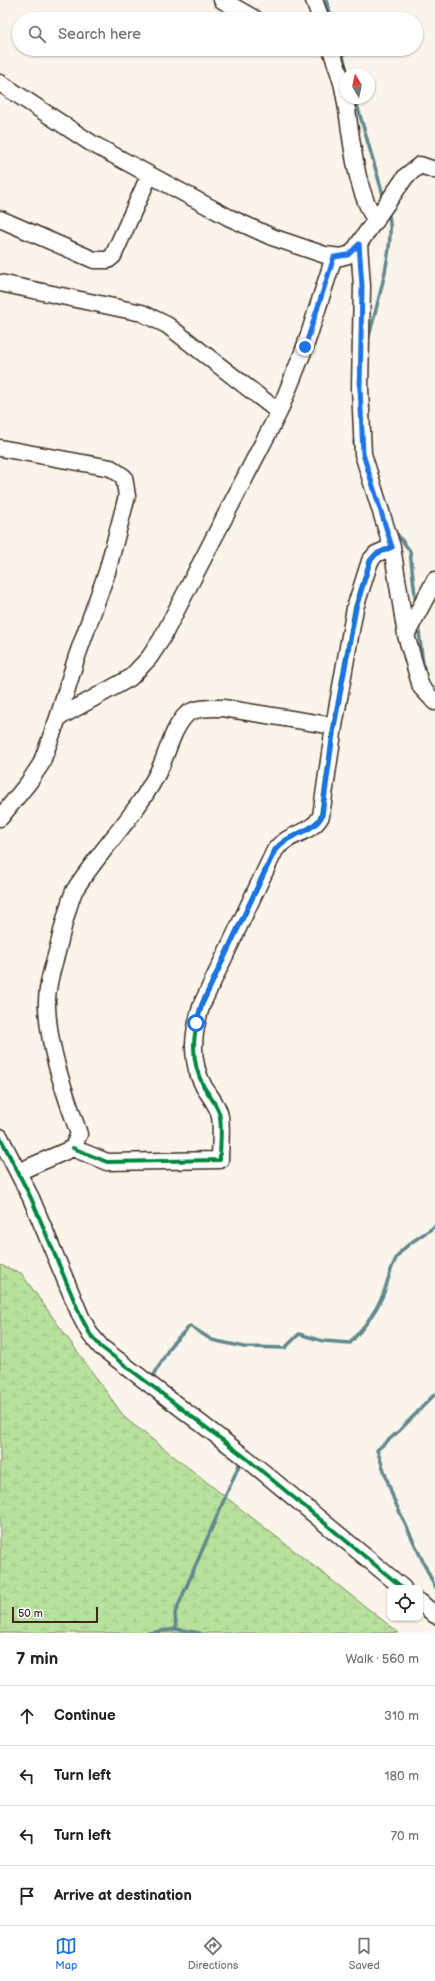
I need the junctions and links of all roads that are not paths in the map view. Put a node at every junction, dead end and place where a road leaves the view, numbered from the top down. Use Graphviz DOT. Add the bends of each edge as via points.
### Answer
graph roads {
  1 [pos="222,0"];
  2 [pos="314,0"];
  3 [pos="243,12"];
  4 [pos="318,12"];
  5 [pos="331,56"];
  6 [pos="0,82"];
  7 [pos="435,170"];
  8 [pos="149,176"];
  9 [pos="375,216"];
  10 [pos="0,219"];
  11 [pos="359,244"];
  12 [pos="334,257"];
  13 [pos="0,283"];
  14 [pos="279,412"];
  15 [pos="0,448"];
  16 [pos="392,547"];
  17 [pos="435,580"];
  18 [pos="406,635"];
  19 [pos="435,702"];
  20 [pos="58,718"];
  21 [pos="334,726"];
  22 [pos="0,818"];
  23 [pos="0,1137"];
  24 [pos="73,1148"];
  25 [pos="18,1172"];
  26 [pos="399,1585"];
  27 [pos="423,1604"];
  28 [pos="435,1614"];
  1 -- 3 [label="street"];
  2 -- 4 [label="street"];
  5 -- 9 [label="street" via="343,86 358,175"];
  6 -- 8 [label="street" via="91,143"];
  7 -- 9 [label="street" via="420,165 406,176"];
  8 -- 10 [label="street" via="113,256 108,260 94,260"];
  8 -- 12 [label="street" via="272,237"];
  9 -- 11 [label="street"];
  11 -- 12 [label="street" via="348,255"];
  11 -- 16 [label="street" via="362,286 360,388 363,454"];
  12 -- 14 [label="street" via="313,325"];
  13 -- 14 [label="street" via="142,313 166,325"];
  14 -- 20 [label="street" via="161,640 149,658 130,678"];
  15 -- 20 [label="street" via="110,468 124,477 127,487 127,496 107,572"];
  16 -- 18 [label="street"];
  16 -- 21 [label="street" via="376,554 367,570 356,608"];
  17 -- 18 [label="street"];
  18 -- 19 [label="street" via="421,687"];
  20 -- 22 [label="street" via="41,764"];
  21 -- 24 [label="street" via="223,708 195,710 187,714 178,726 150,789 74,891 68,904 50,980 47,1005 58,1072 79,1134"];
  21 -- 24 [label="street" via="322,816 310,829 282,841 275,850 202,1004 196,1023 192,1041 195,1058 202,1082 220,1116 220,1160 107,1162"];
  23 -- 25 [label="street"];
  24 -- 25 [label="street"];
  25 -- 26 [label="street" via="81,1317 101,1347 246,1458"];
  27 -- 28 [label="street"];
}
